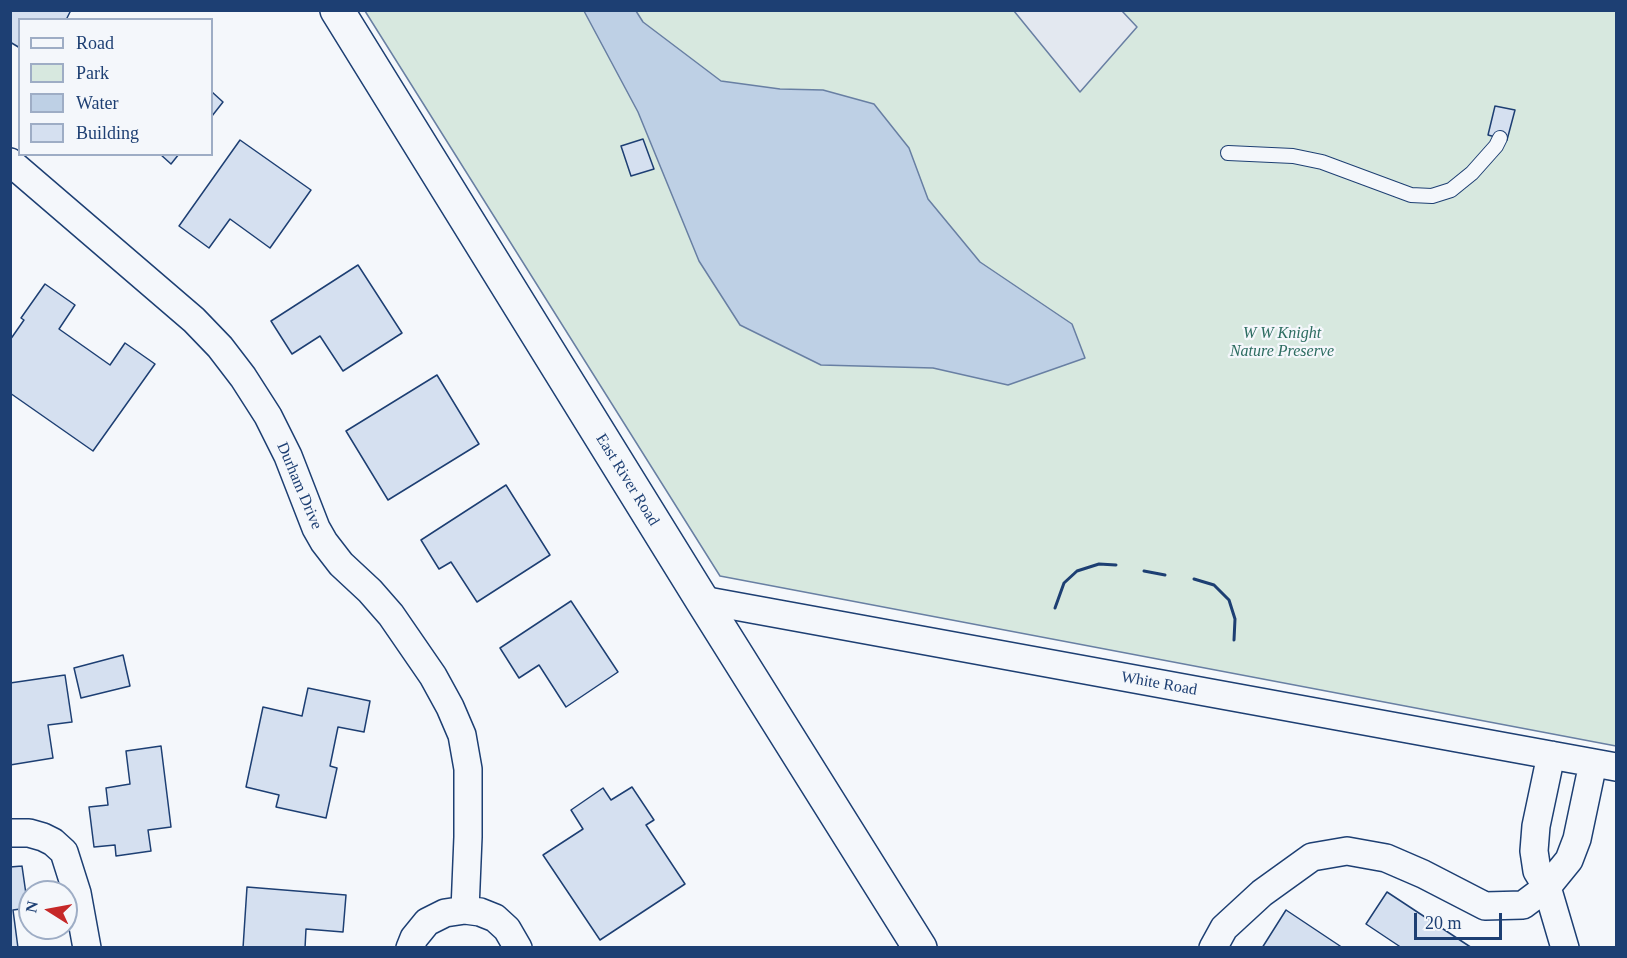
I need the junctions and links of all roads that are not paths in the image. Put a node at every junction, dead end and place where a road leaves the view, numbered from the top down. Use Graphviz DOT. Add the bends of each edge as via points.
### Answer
graph roads {
  1 [pos="337,10"];
  2 [pos="1500,138"];
  3 [pos="1228,153"];
  4 [pos="10,162"];
  5 [pos="702,600"];
  6 [pos="1551,755"];
  7 [pos="1605,765"];
  8 [pos="10,833"];
  9 [pos="1547,887"];
  10 [pos="465,910"];
  11 [pos="87,948"];
  12 [pos="410,948"];
  13 [pos="518,948"];
  14 [pos="920,948"];
  15 [pos="1213,948"];
  16 [pos="1566,948"];
  1 -- 5 [label="main road, East River Road"];
  2 -- 3 [label="lane" via="1472,173 1450,190 1432,196 1410,195 1323,162 1293,156"];
  4 -- 10 [label="street, Durham Drive" via="194,320 220,347 268,416 324,542 390,615 433,676 462,735 468,769"];
  5 -- 6 [label="street, White Road"];
  5 -- 14 [label="main road, East River Road"];
  6 -- 7 [label="street, White Road"];
  6 -- 9 [label="street" via="1534,851 1537,871"];
  7 -- 9 [label="street" via="1569,860"];
  8 -- 11 [label="street" via="43,837 64,852 78,893"];
  9 -- 15 [label="street" via="1522,904 1485,906 1386,858 1347,850 1312,857 1262,892 1224,928"];
  9 -- 16 [label="street"];
  10 -- 12 [label="street" via="445,913 427,922"];
  10 -- 13 [label="street" via="495,918 507,928"];
}
